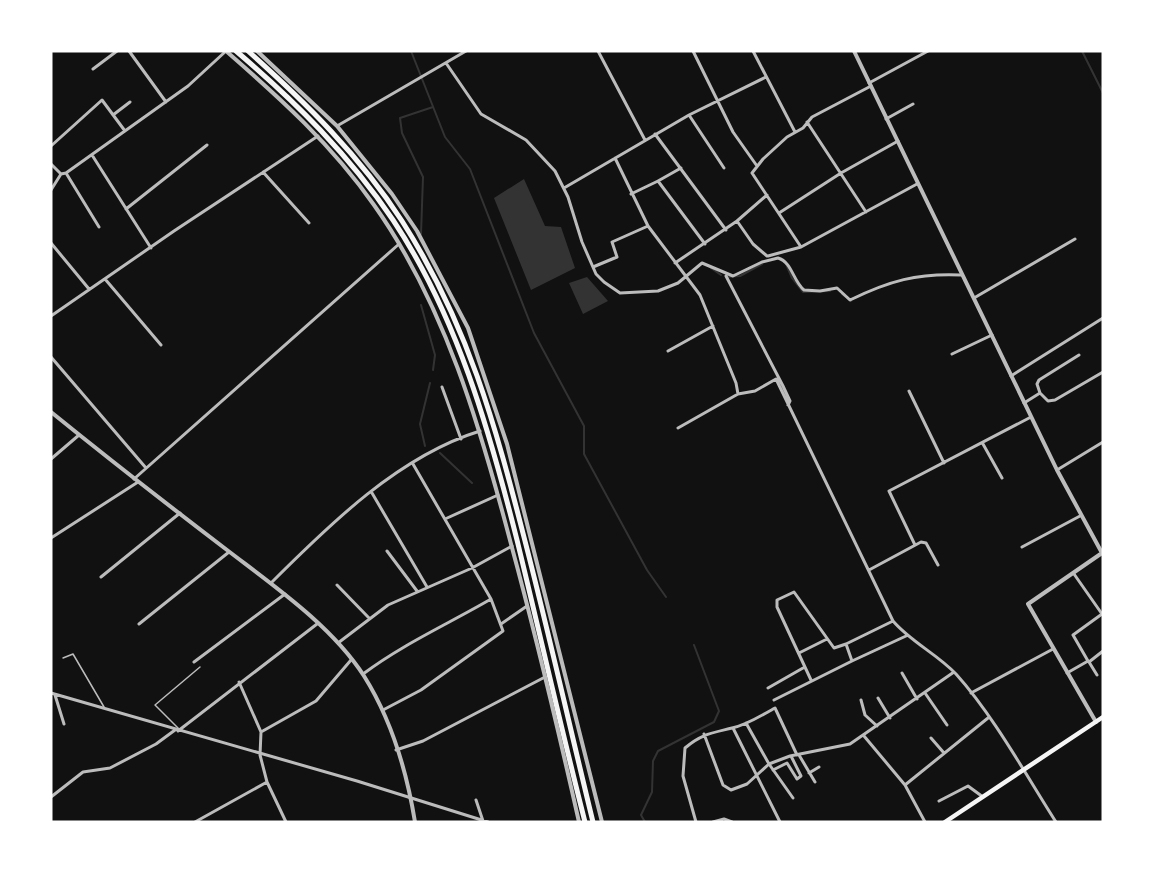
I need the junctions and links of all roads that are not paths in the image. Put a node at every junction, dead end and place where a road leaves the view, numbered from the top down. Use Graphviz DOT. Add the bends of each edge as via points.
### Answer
graph roads {
  1 [pos="117,51"];
  2 [pos="129,51"];
  3 [pos="226,51"];
  4 [pos="236,51"];
  5 [pos="248,51"];
  6 [pos="258,51"];
  7 [pos="466,51"];
  8 [pos="598,51"];
  9 [pos="693,51"];
  10 [pos="753,51"];
  11 [pos="854,51"];
  12 [pos="928,51"];
  13 [pos="446,63"];
  14 [pos="93,69"];
  15 [pos="766,77"];
  16 [pos="284,80"];
  17 [pos="870,85"];
  18 [pos="718,100"];
  19 [pos="130,102"];
  20 [pos="166,102"];
  21 [pos="913,104"];
  22 [pos="113,115"];
  23 [pos="689,115"];
  24 [pos="886,119"];
  25 [pos="807,122"];
  26 [pos="337,126"];
  27 [pos="125,131"];
  28 [pos="795,133"];
  29 [pos="655,134"];
  30 [pos="319,136"];
  31 [pos="645,140"];
  32 [pos="897,141"];
  33 [pos="207,145"];
  34 [pos="51,146"];
  35 [pos="92,155"];
  36 [pos="615,158"];
  37 [pos="51,164"];
  38 [pos="757,166"];
  39 [pos="681,168"];
  40 [pos="724,168"];
  41 [pos="263,172"];
  42 [pos="66,173"];
  43 [pos="841,173"];
  44 [pos="61,174"];
  45 [pos="658,181"];
  46 [pos="917,184"];
  47 [pos="564,188"];
  48 [pos="51,190"];
  49 [pos="631,194"];
  50 [pos="767,195"];
  51 [pos="126,209"];
  52 [pos="866,212"];
  53 [pos="779,213"];
  54 [pos="737,221"];
  55 [pos="309,223"];
  56 [pos="648,226"];
  57 [pos="99,227"];
  58 [pos="726,230"];
  59 [pos="1075,239"];
  60 [pos="51,243"];
  61 [pos="399,244"];
  62 [pos="705,244"];
  63 [pos="801,247"];
  64 [pos="151,248"];
  65 [pos="768,258"];
  66 [pos="675,263"];
  67 [pos="593,267"];
  68 [pos="725,275"];
  69 [pos="961,275"];
  70 [pos="686,278"];
  71 [pos="105,279"];
  72 [pos="89,289"];
  73 [pos="974,298"];
  74 [pos="51,316"];
  75 [pos="1103,318"];
  76 [pos="713,326"];
  77 [pos="992,335"];
  78 [pos="161,345"];
  79 [pos="668,351"];
  80 [pos="952,354"];
  81 [pos="1079,355"];
  82 [pos="51,357"];
  83 [pos="1103,372"];
  84 [pos="1011,376"];
  85 [pos="442,387"];
  86 [pos="909,391"];
  87 [pos="1040,393"];
  88 [pos="738,394"];
  89 [pos="1024,403"];
  90 [pos="788,405"];
  91 [pos="51,412"];
  92 [pos="1031,417"];
  93 [pos="678,428"];
  94 [pos="481,431"];
  95 [pos="79,435"];
  96 [pos="461,439"];
  97 [pos="1103,442"];
  98 [pos="983,444"];
  99 [pos="51,459"];
  100 [pos="944,463"];
  101 [pos="413,464"];
  102 [pos="146,468"];
  103 [pos="1057,470"];
  104 [pos="1002,478"];
  105 [pos="136,480"];
  106 [pos="372,492"];
  107 [pos="499,495"];
  108 [pos="180,513"];
  109 [pos="1080,516"];
  110 [pos="445,519"];
  111 [pos="51,538"];
  112 [pos="915,545"];
  113 [pos="512,546"];
  114 [pos="1022,547"];
  115 [pos="387,551"];
  116 [pos="229,552"];
  117 [pos="1102,553"];
  118 [pos="938,565"];
  119 [pos="472,568"];
  120 [pos="869,570"];
  121 [pos="1074,574"];
  122 [pos="101,577"];
  123 [pos="272,582"];
  124 [pos="337,585"];
  125 [pos="427,587"];
  126 [pos="417,591"];
  127 [pos="285,594"];
  128 [pos="491,599"];
  129 [pos="528,606"];
  130 [pos="1102,613"];
  131 [pos="369,618"];
  132 [pos="893,621"];
  133 [pos="535,623"];
  134 [pos="139,624"];
  135 [pos="317,624"];
  136 [pos="501,624"];
  137 [pos="906,636"];
  138 [pos="827,639"];
  139 [pos="337,644"];
  140 [pos="846,644"];
  141 [pos="1053,649"];
  142 [pos="1103,651"];
  143 [pos="798,653"];
  144 [pos="63,658"];
  145 [pos="351,660"];
  146 [pos="852,661"];
  147 [pos="1089,661"];
  148 [pos="194,662"];
  149 [pos="200,667"];
  150 [pos="804,668"];
  151 [pos="954,672"];
  152 [pos="902,673"];
  153 [pos="1067,673"];
  154 [pos="363,674"];
  155 [pos="1096,675"];
  156 [pos="545,676"];
  157 [pos="811,680"];
  158 [pos="239,682"];
  159 [pos="768,688"];
  160 [pos="925,693"];
  161 [pos="971,693"];
  162 [pos="53,694"];
  163 [pos="878,698"];
  164 [pos="917,699"];
  165 [pos="774,700"];
  166 [pos="861,700"];
  167 [pos="104,707"];
  168 [pos="383,710"];
  169 [pos="1103,717"];
  170 [pos="890,718"];
  171 [pos="988,718"];
  172 [pos="1096,722"];
  173 [pos="746,723"];
  174 [pos="64,724"];
  175 [pos="877,726"];
  176 [pos="947,726"];
  177 [pos="733,728"];
  178 [pos="177,730"];
  179 [pos="261,732"];
  180 [pos="704,734"];
  181 [pos="864,736"];
  182 [pos="931,738"];
  183 [pos="573,740"];
  184 [pos="564,742"];
  185 [pos="396,750"];
  186 [pos="944,753"];
  187 [pos="260,755"];
  188 [pos="798,755"];
  189 [pos="791,756"];
  190 [pos="769,764"];
  191 [pos="819,767"];
  192 [pos="773,770"];
  193 [pos="1022,771"];
  194 [pos="809,773"];
  195 [pos="758,774"];
  196 [pos="267,782"];
  197 [pos="815,783"];
  198 [pos="905,785"];
  199 [pos="51,797"];
  200 [pos="983,797"];
  201 [pos="793,798"];
  202 [pos="411,799"];
  203 [pos="476,800"];
  204 [pos="939,801"];
  205 [pos="481,821"];
  206 [pos="195,822"];
  207 [pos="286,822"];
  208 [pos="415,822"];
  209 [pos="488,822"];
  210 [pos="579,822"];
  211 [pos="585,822"];
  212 [pos="593,822"];
  213 [pos="602,822"];
  214 [pos="696,822"];
  215 [pos="713,822"];
  216 [pos="732,822"];
  217 [pos="780,822"];
  218 [pos="925,822"];
  219 [pos="945,822"];
  220 [pos="1056,822"];
  1 -- 14 [label="street"];
  2 -- 20 [label="street"];
  3 -- 20 [label="street"];
  3 -- 30 [label="street"];
  4 -- 133 [label="highway" via="286,93 362,177 394,222 438,303 477,394"];
  5 -- 16 [label="highway"];
  6 -- 16 [label="street"];
  7 -- 13 [label="street"];
  8 -- 31 [label="street"];
  9 -- 18 [label="street"];
  10 -- 15 [label="street"];
  11 -- 17 [label="street"];
  12 -- 17 [label="street"];
  13 -- 26 [label="street"];
  13 -- 47 [label="street" via="481,114 535,147"];
  15 -- 18 [label="street"];
  15 -- 28 [label="street"];
  16 -- 26 [label="street"];
  16 -- 183 [label="highway" via="330,128 393,207 462,334 497,429"];
  17 -- 24 [label="street"];
  17 -- 25 [label="street"];
  18 -- 23 [label="street"];
  18 -- 38 [label="street" via="733,132"];
  19 -- 22 [label="street"];
  20 -- 27 [label="street"];
  21 -- 24 [label="street"];
  22 -- 27 [label="street"];
  22 -- 34 [label="street" via="102,100"];
  23 -- 29 [label="street"];
  23 -- 40 [label="street"];
  24 -- 32 [label="street"];
  25 -- 28 [label="street"];
  25 -- 43 [label="street"];
  26 -- 213 [label="street" via="417,231 468,328 507,444"];
  27 -- 35 [label="street"];
  28 -- 38 [label="street"];
  29 -- 31 [label="street"];
  29 -- 39 [label="street"];
  30 -- 41 [label="street"];
  30 -- 61 [label="street" via="356,180"];
  31 -- 36 [label="street"];
  32 -- 43 [label="street"];
  32 -- 46 [label="street"];
  33 -- 51 [label="street"];
  35 -- 42 [label="street"];
  35 -- 51 [label="street"];
  36 -- 47 [label="street"];
  36 -- 49 [label="street"];
  37 -- 44 [label="street"];
  38 -- 50 [label="street" via="753,172"];
  39 -- 45 [label="street"];
  39 -- 58 [label="street"];
  41 -- 55 [label="street"];
  41 -- 64 [label="street"];
  42 -- 44 [label="street"];
  42 -- 57 [label="street"];
  43 -- 52 [label="street"];
  43 -- 53 [label="street"];
  44 -- 48 [label="street"];
  45 -- 49 [label="street"];
  45 -- 62 [label="street"];
  46 -- 52 [label="street"];
  46 -- 69 [label="street"];
  47 -- 67 [label="street"];
  49 -- 56 [label="street"];
  50 -- 53 [label="street"];
  50 -- 54 [label="street"];
  51 -- 64 [label="street"];
  52 -- 63 [label="street"];
  53 -- 63 [label="street"];
  54 -- 58 [label="street"];
  54 -- 65 [label="street"];
  56 -- 66 [label="street"];
  56 -- 67 [label="street" via="612,242 617,257"];
  58 -- 62 [label="street"];
  59 -- 73 [label="street"];
  60 -- 72 [label="street"];
  61 -- 94 [label="street" via="449,345"];
  61 -- 102 [label="street"];
  62 -- 66 [label="street"];
  63 -- 65 [label="street"];
  64 -- 71 [label="street"];
  65 -- 68 [label="street" via="739,275"];
  65 -- 69 [label="street" via="785,260 804,290 837,288 850,300 891,281"];
  66 -- 70 [label="street"];
  67 -- 70 [label="street" via="600,279 620,293 658,291"];
  68 -- 70 [label="street" via="702,263"];
  68 -- 90 [label="street" via="783,386"];
  69 -- 73 [label="street"];
  70 -- 76 [label="street" via="700,295"];
  71 -- 72 [label="street"];
  71 -- 78 [label="street"];
  72 -- 74 [label="street"];
  73 -- 77 [label="street"];
  75 -- 84 [label="street"];
  76 -- 79 [label="street"];
  76 -- 88 [label="street"];
  77 -- 80 [label="street"];
  77 -- 84 [label="street"];
  81 -- 87 [label="street" via="1039,380 1036,384"];
  82 -- 102 [label="street"];
  83 -- 87 [label="street" via="1052,401"];
  84 -- 89 [label="street"];
  85 -- 96 [label="street"];
  86 -- 100 [label="street"];
  87 -- 89 [label="street"];
  88 -- 90 [label="street" via="755,391 776,379"];
  88 -- 93 [label="street"];
  89 -- 92 [label="street"];
  90 -- 120 [label="street"];
  91 -- 95 [label="street"];
  92 -- 98 [label="street"];
  92 -- 103 [label="street"];
  94 -- 96 [label="street"];
  94 -- 107 [label="street"];
  95 -- 99 [label="street"];
  95 -- 105 [label="street"];
  96 -- 101 [label="street"];
  97 -- 103 [label="street"];
  98 -- 100 [label="street"];
  98 -- 104 [label="street"];
  100 -- 112 [label="street" via="889,491"];
  101 -- 106 [label="street"];
  101 -- 110 [label="street"];
  102 -- 105 [label="street"];
  103 -- 109 [label="street"];
  105 -- 108 [label="street"];
  105 -- 111 [label="street"];
  106 -- 123 [label="street"];
  106 -- 125 [label="street"];
  107 -- 110 [label="street"];
  107 -- 113 [label="street"];
  108 -- 116 [label="street"];
  108 -- 122 [label="street"];
  109 -- 114 [label="street"];
  109 -- 117 [label="street"];
  110 -- 119 [label="street"];
  112 -- 118 [label="street" via="926,543"];
  112 -- 120 [label="street"];
  113 -- 119 [label="street"];
  113 -- 129 [label="street"];
  115 -- 126 [label="street"];
  116 -- 123 [label="street"];
  116 -- 134 [label="street"];
  117 -- 121 [label="street"];
  119 -- 125 [label="street"];
  119 -- 128 [label="street"];
  120 -- 132 [label="street"];
  121 -- 130 [label="street"];
  121 -- 141 [label="street" via="1028,604"];
  123 -- 127 [label="street"];
  124 -- 131 [label="street"];
  125 -- 126 [label="street"];
  126 -- 131 [label="street"];
  127 -- 135 [label="street"];
  127 -- 148 [label="street"];
  128 -- 136 [label="street"];
  128 -- 154 [label="street" via="396,649"];
  129 -- 133 [label="street"];
  129 -- 136 [label="street"];
  130 -- 147 [label="street" via="1073,635"];
  131 -- 139 [label="street"];
  132 -- 137 [label="street"];
  132 -- 140 [label="street"];
  133 -- 156 [label="street"];
  133 -- 184 [label="highway"];
  135 -- 139 [label="street"];
  135 -- 158 [label="street"];
  136 -- 168 [label="street" via="503,631 421,690"];
  137 -- 146 [label="street"];
  137 -- 151 [label="street"];
  138 -- 140 [label="street" via="834,648"];
  138 -- 143 [label="street"];
  138 -- 143 [label="street" via="791,592 776,602"];
  139 -- 145 [label="street"];
  140 -- 146 [label="street"];
  141 -- 153 [label="street"];
  141 -- 161 [label="street"];
  142 -- 147 [label="street"];
  143 -- 150 [label="street"];
  144 -- 167 [label="lane" via="73,654"];
  145 -- 154 [label="street"];
  145 -- 179 [label="street" via="316,700"];
  146 -- 157 [label="street"];
  147 -- 153 [label="street"];
  147 -- 155 [label="street"];
  149 -- 178 [label="lane" via="156,705"];
  150 -- 157 [label="street"];
  150 -- 159 [label="street"];
  151 -- 160 [label="street"];
  151 -- 161 [label="street"];
  152 -- 164 [label="street"];
  153 -- 172 [label="street"];
  154 -- 168 [label="street"];
  156 -- 185 [label="street" via="441,732"];
  156 -- 210 [label="street"];
  157 -- 165 [label="street"];
  158 -- 178 [label="street"];
  158 -- 179 [label="street"];
  160 -- 164 [label="street"];
  160 -- 176 [label="street"];
  161 -- 171 [label="street"];
  162 -- 167 [label="street"];
  162 -- 174 [label="street"];
  163 -- 170 [label="street"];
  164 -- 170 [label="street"];
  166 -- 175 [label="street" via="865,715"];
  167 -- 178 [label="street"];
  168 -- 185 [label="street"];
  169 -- 172 [label="main road"];
  170 -- 175 [label="street"];
  171 -- 186 [label="street"];
  171 -- 193 [label="street"];
  172 -- 193 [label="main road"];
  173 -- 177 [label="street"];
  173 -- 188 [label="street" via="775,708"];
  173 -- 190 [label="street"];
  175 -- 181 [label="street"];
  177 -- 180 [label="street"];
  177 -- 195 [label="street"];
  178 -- 187 [label="street"];
  178 -- 199 [label="street" via="110,768 83,772"];
  179 -- 187 [label="street"];
  180 -- 195 [label="street" via="725,786 731,790 739,788"];
  180 -- 214 [label="street" via="685,748 682,762 682,776"];
  181 -- 188 [label="street" via="843,746"];
  181 -- 198 [label="street"];
  182 -- 186 [label="street"];
  183 -- 184 [label="highway"];
  183 -- 212 [label="highway"];
  184 -- 211 [label="highway"];
  185 -- 202 [label="street"];
  186 -- 198 [label="street"];
  187 -- 196 [label="street"];
  187 -- 202 [label="street"];
  188 -- 189 [label="street"];
  188 -- 194 [label="street"];
  189 -- 190 [label="street"];
  189 -- 192 [label="street" via="800,778 788,763"];
  190 -- 192 [label="street"];
  190 -- 195 [label="street"];
  191 -- 194 [label="street"];
  192 -- 201 [label="street"];
  193 -- 200 [label="main road"];
  193 -- 220 [label="street"];
  194 -- 197 [label="street"];
  195 -- 217 [label="street"];
  196 -- 206 [label="street"];
  196 -- 207 [label="street"];
  198 -- 218 [label="street"];
  200 -- 204 [label="street" via="968,786"];
  200 -- 219 [label="main road"];
  202 -- 205 [label="street"];
  202 -- 208 [label="street"];
  203 -- 205 [label="street"];
  205 -- 209 [label="street"];
  215 -- 216 [label="street"];
}
